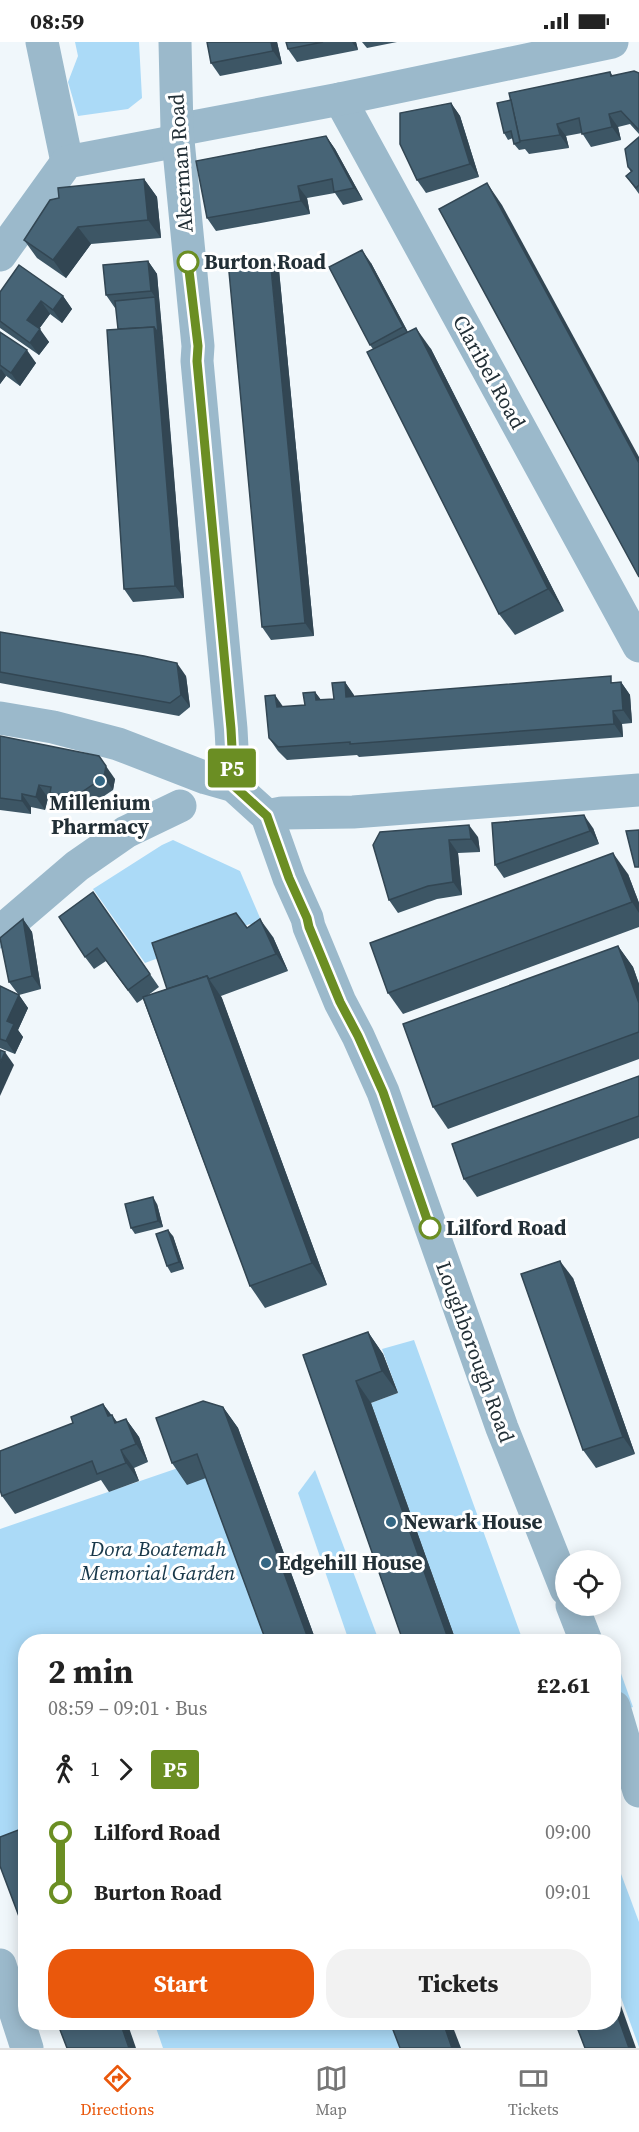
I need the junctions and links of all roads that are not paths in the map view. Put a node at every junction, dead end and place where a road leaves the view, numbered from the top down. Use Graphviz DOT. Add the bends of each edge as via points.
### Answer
graph roads {
  1 [pos="42,42"];
  2 [pos="175,42"];
  3 [pos="612,42"];
  4 [pos="552,48"];
  5 [pos="340,99"];
  6 [pos="177,135"];
  7 [pos="67,162"];
  8 [pos="0,255"];
  9 [pos="639,646"];
  10 [pos="0,718"];
  11 [pos="234,786"];
  12 [pos="639,790"];
  13 [pos="180,806"];
  14 [pos="267,816"];
  15 [pos="0,932"];
  16 [pos="555,1561"];
  17 [pos="576,1616"];
  18 [pos="583,1634"];
  19 [pos="621,1731"];
  20 [pos="639,1791"];
  21 [pos="0,1965"];
  22 [pos="18,2020"];
  23 [pos="21,2030"];
  24 [pos="27,2048"];
  1 -- 7 [label="street"];
  2 -- 6 [label="street, Akerman Road"];
  3 -- 4 [label="street"];
  4 -- 5 [label="street"];
  5 -- 6 [label="street"];
  5 -- 9 [label="street, Claribel Road"];
  6 -- 7 [label="street"];
  6 -- 11 [label="street, Akerman Road"];
  7 -- 8 [label="street"];
  10 -- 11 [label="street, Loughborough Road" via="118,744"];
  11 -- 14 [label="street, Loughborough Road"];
  12 -- 14 [label="street"];
  13 -- 15 [label="street" via="126,832 77,866"];
  14 -- 16 [label="street, Loughborough Road" via="340,1002 383,1092 502,1428"];
  17 -- 18 [label="street"];
  19 -- 20 [label="street"];
  21 -- 22 [label="street"];
  23 -- 24 [label="street"];
}
